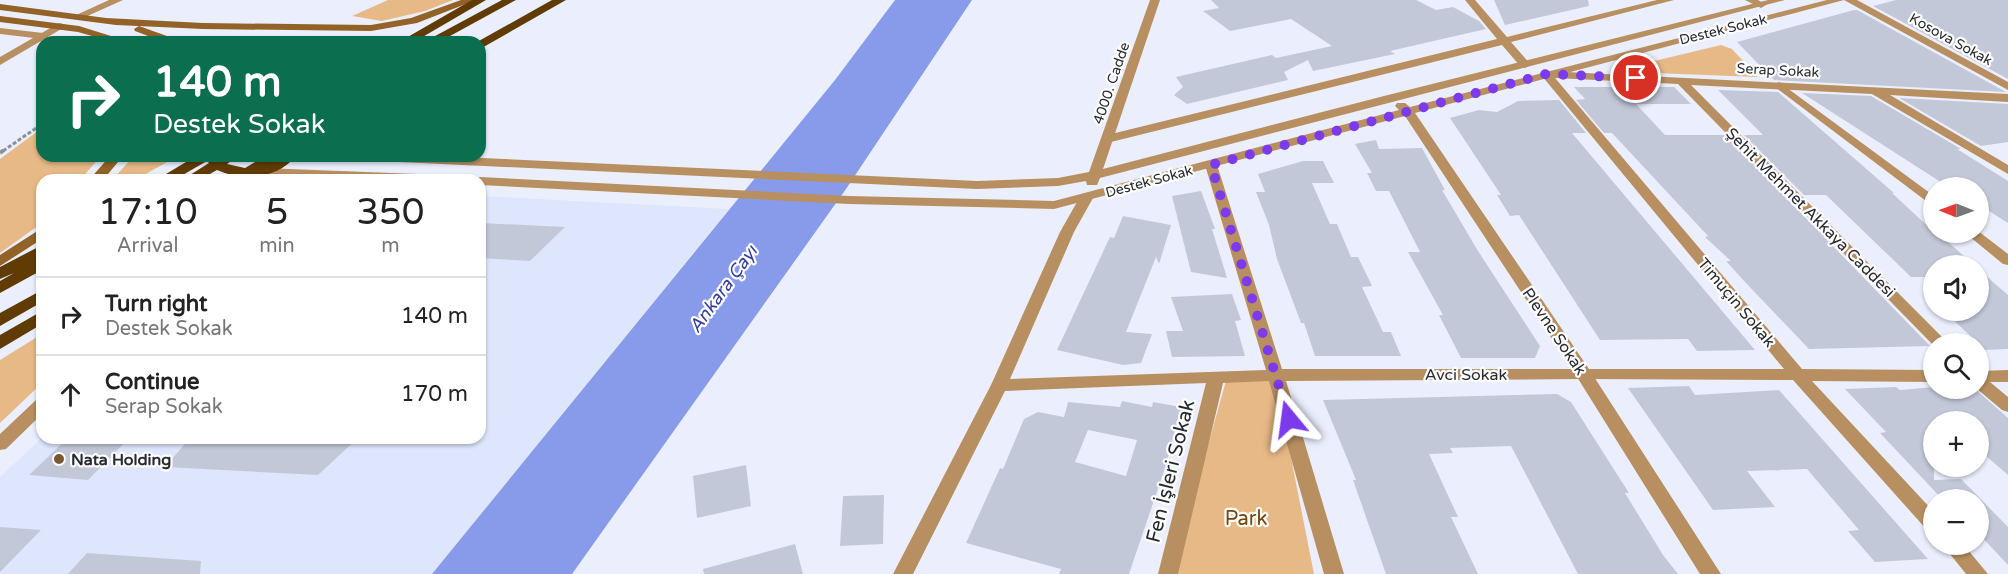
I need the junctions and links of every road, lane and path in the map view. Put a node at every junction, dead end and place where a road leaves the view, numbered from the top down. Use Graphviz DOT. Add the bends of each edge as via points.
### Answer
graph roads {
  1 [pos="118,0"];
  2 [pos="471,0"];
  3 [pos="480,0"];
  4 [pos="510,0"];
  5 [pos="542,0"];
  6 [pos="560,0"];
  7 [pos="1155,0"];
  8 [pos="1470,0"];
  9 [pos="1669,0"];
  10 [pos="1779,0"];
  11 [pos="1839,0"];
  12 [pos="1849,0"];
  13 [pos="1756,2"];
  14 [pos="0,7"];
  15 [pos="80,16"];
  16 [pos="0,19"];
  17 [pos="109,20"];
  18 [pos="59,27"];
  19 [pos="0,30"];
  20 [pos="43,36"];
  21 [pos="104,36"];
  22 [pos="159,36"];
  23 [pos="416,36"];
  24 [pos="441,36"];
  25 [pos="477,36"];
  26 [pos="36,40"];
  27 [pos="1504,40"];
  28 [pos="486,42"];
  29 [pos="0,62"];
  30 [pos="1525,65"];
  31 [pos="1546,74"];
  32 [pos="1680,80"];
  33 [pos="1779,85"];
  34 [pos="2008,87"];
  35 [pos="1872,90"];
  36 [pos="1388,98"];
  37 [pos="2008,98"];
  38 [pos="1408,111"];
  39 [pos="36,128"];
  40 [pos="1107,139"];
  41 [pos="0,153"];
  42 [pos="112,162"];
  43 [pos="195,162"];
  44 [pos="215,162"];
  45 [pos="220,162"];
  46 [pos="264,162"];
  47 [pos="282,162"];
  48 [pos="486,162"];
  49 [pos="1211,165"];
  50 [pos="2008,170"];
  51 [pos="101,174"];
  52 [pos="174,174"];
  53 [pos="200,174"];
  54 [pos="244,174"];
  55 [pos="251,174"];
  56 [pos="268,174"];
  57 [pos="1095,175"];
  58 [pos="486,181"];
  59 [pos="1923,195"];
  60 [pos="1086,198"];
  61 [pos="36,236"];
  62 [pos="1985,243"];
  63 [pos="36,253"];
  64 [pos="2008,261"];
  65 [pos="0,262"];
  66 [pos="36,267"];
  67 [pos="0,274"];
  68 [pos="0,288"];
  69 [pos="36,299"];
  70 [pos="36,320"];
  71 [pos="0,321"];
  72 [pos="1930,333"];
  73 [pos="0,344"];
  74 [pos="1583,373"];
  75 [pos="1797,374"];
  76 [pos="1276,375"];
  77 [pos="1923,376"];
  78 [pos="2008,376"];
  79 [pos="1215,378"];
  80 [pos="1989,378"];
  81 [pos="999,385"];
  82 [pos="1989,389"];
  83 [pos="2008,406"];
  84 [pos="36,410"];
  85 [pos="0,444"];
  86 [pos="1923,513"];
  87 [pos="1961,555"];
  88 [pos="903,574"];
  89 [pos="1168,574"];
  90 [pos="1334,574"];
  91 [pos="1711,574"];
  92 [pos="1977,574"];
  1 -- 15 [label="street"];
  2 -- 17 [label="main road" via="412,21 371,28 203,26"];
  3 -- 23 [label="highway"];
  4 -- 24 [label="highway"];
  5 -- 25 [label="highway"];
  6 -- 28 [label="highway"];
  7 -- 40 [label="street, 4000. Cadde"];
  8 -- 27 [label="street"];
  9 -- 27 [label="street"];
  10 -- 13 [label="street, Destek Sokak"];
  11 -- 31 [label="street, Destek Sokak"];
  12 -- 34 [label="street, Kosova Sokak"];
  13 -- 30 [label="street, Destek Sokak"];
  14 -- 15 [label="main road"];
  15 -- 17 [label="main road"];
  16 -- 18 [label="main road"];
  17 -- 22 [label="main road"];
  18 -- 20 [label="street"];
  18 -- 21 [label="main road"];
  19 -- 20 [label="street"];
  26 -- 29 [label="street"];
  27 -- 30 [label="street"];
  27 -- 40 [label="street"];
  30 -- 36 [label="street, Destek Sokak"];
  31 -- 32 [label="street, Serap Sokak"];
  31 -- 38 [label="street, Destek Sokak"];
  31 -- 75 [label="street, Timuçin Sokak"];
  32 -- 33 [label="street, Serap Sokak"];
  32 -- 72 [label="street, Şehit Mehmet Akkaya Caddesi"];
  33 -- 35 [label="street, Serap Sokak"];
  33 -- 59 [label="street"];
  35 -- 37 [label="street, Serap Sokak"];
  35 -- 50 [label="street"];
  36 -- 38 [label="street, Plevne Sokak"];
  36 -- 57 [label="street, Destek Sokak"];
  38 -- 49 [label="street, Destek Sokak"];
  38 -- 74 [label="street, Plevne Sokak"];
  39 -- 41 [label="path"];
  40 -- 57 [label="street, 4000. Cadde"];
  42 -- 51 [label="main road"];
  43 -- 52 [label="highway"];
  44 -- 55 [label="highway"];
  45 -- 53 [label="highway"];
  46 -- 54 [label="highway"];
  47 -- 56 [label="highway"];
  48 -- 57 [label="street" via="977,185 1058,182"];
  49 -- 60 [label="street, Destek Sokak"];
  49 -- 76 [label="street"];
  57 -- 60 [label="street, Destek Sokak"];
  58 -- 60 [label="street" via="1018,205 1054,205"];
  60 -- 81 [label="street, Destek Sokak"];
  61 -- 65 [label="main road"];
  62 -- 64 [label="street"];
  63 -- 67 [label="highway"];
  66 -- 68 [label="highway"];
  69 -- 71 [label="highway"];
  70 -- 73 [label="highway"];
  74 -- 75 [label="street, Avci Sokak"];
  74 -- 76 [label="street, Avci Sokak"];
  74 -- 91 [label="street, Plevne Sokak"];
  75 -- 77 [label="street, Avci Sokak"];
  75 -- 86 [label="street, Timuçin Sokak"];
  76 -- 79 [label="street, Avci Sokak"];
  76 -- 90 [label="street"];
  78 -- 80 [label="street"];
  79 -- 81 [label="street, Avci Sokak"];
  79 -- 89 [label="street, Fen İşleri Sokak"];
  81 -- 88 [label="street, Destek Sokak"];
  82 -- 83 [label="street"];
  84 -- 85 [label="street"];
  87 -- 92 [label="street"];
}
